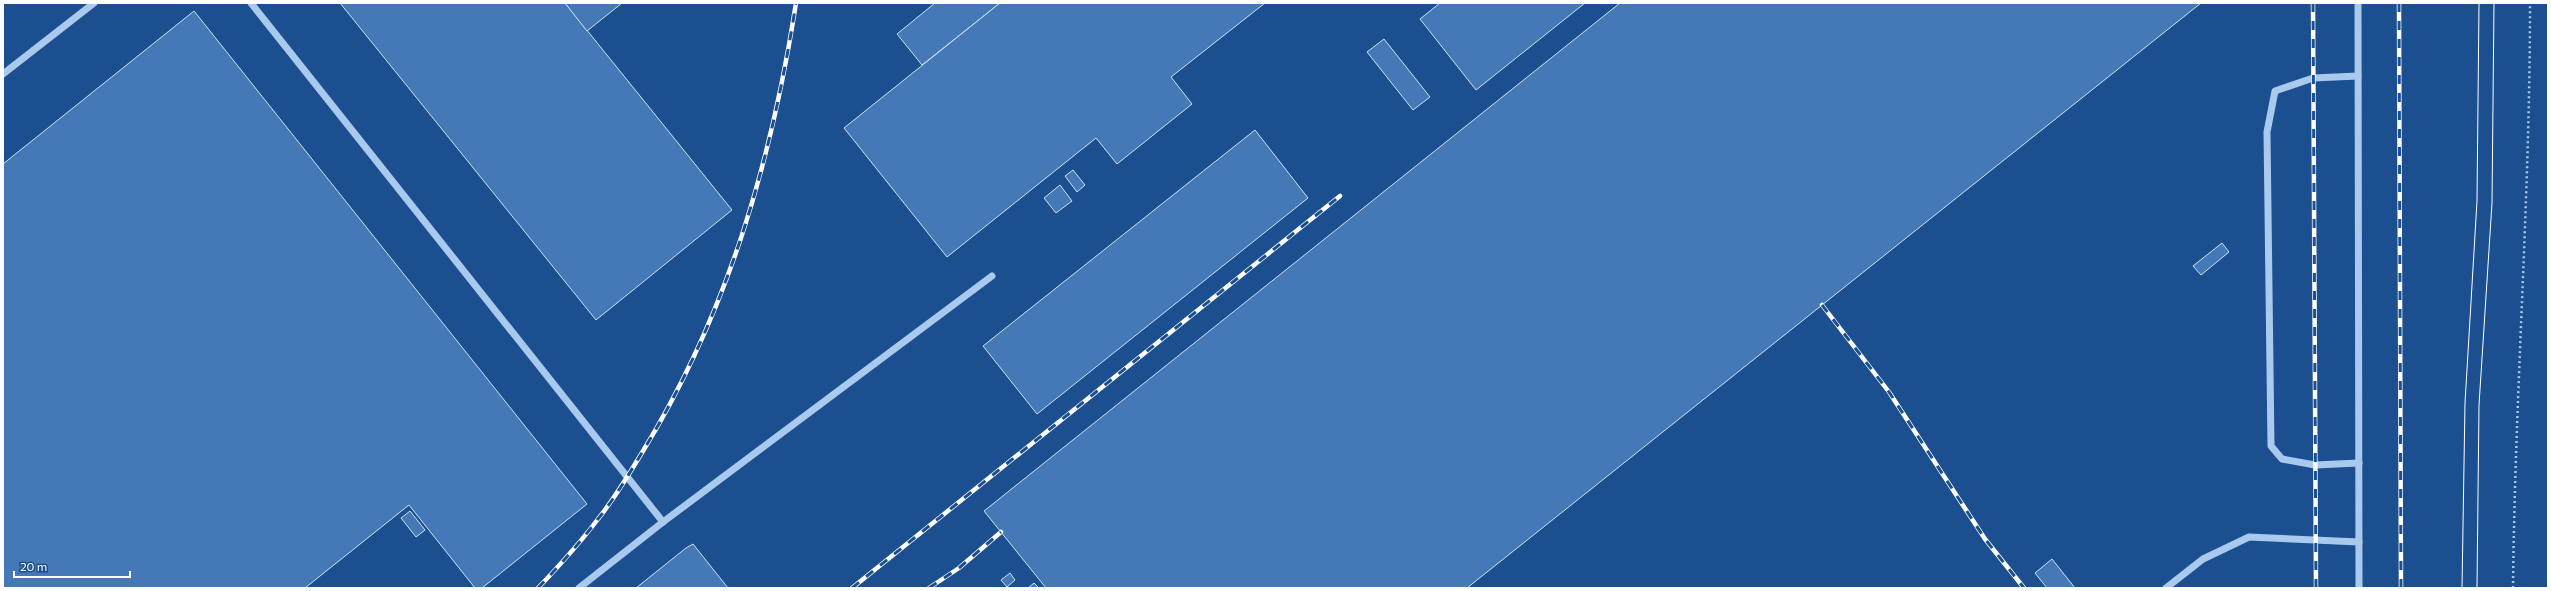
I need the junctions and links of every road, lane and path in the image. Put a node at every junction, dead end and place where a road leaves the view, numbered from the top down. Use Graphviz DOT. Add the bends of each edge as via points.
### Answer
graph roads {
  1 [pos="94,3"];
  2 [pos="250,3"];
  3 [pos="2358,3"];
  4 [pos="2530,3"];
  5 [pos="3,74"];
  6 [pos="2358,76"];
  7 [pos="992,276"];
  8 [pos="2359,463"];
  9 [pos="663,522"];
  10 [pos="2359,542"];
  11 [pos="579,588"];
  12 [pos="2166,588"];
  13 [pos="2359,588"];
  14 [pos="2513,588"];
  1 -- 5 [label="lane"];
  2 -- 9 [label="lane"];
  3 -- 6 [label="lane"];
  4 -- 14 [label="path" via="2527,205 2518,382"];
  6 -- 8 [label="lane"];
  6 -- 8 [label="lane" via="2314,78 2275,91 2267,132 2271,446 2282,459 2308,464"];
  7 -- 9 [label="lane"];
  8 -- 10 [label="lane"];
  9 -- 11 [label="lane"];
  10 -- 12 [label="lane" via="2249,537 2203,559"];
  10 -- 13 [label="lane"];
}
